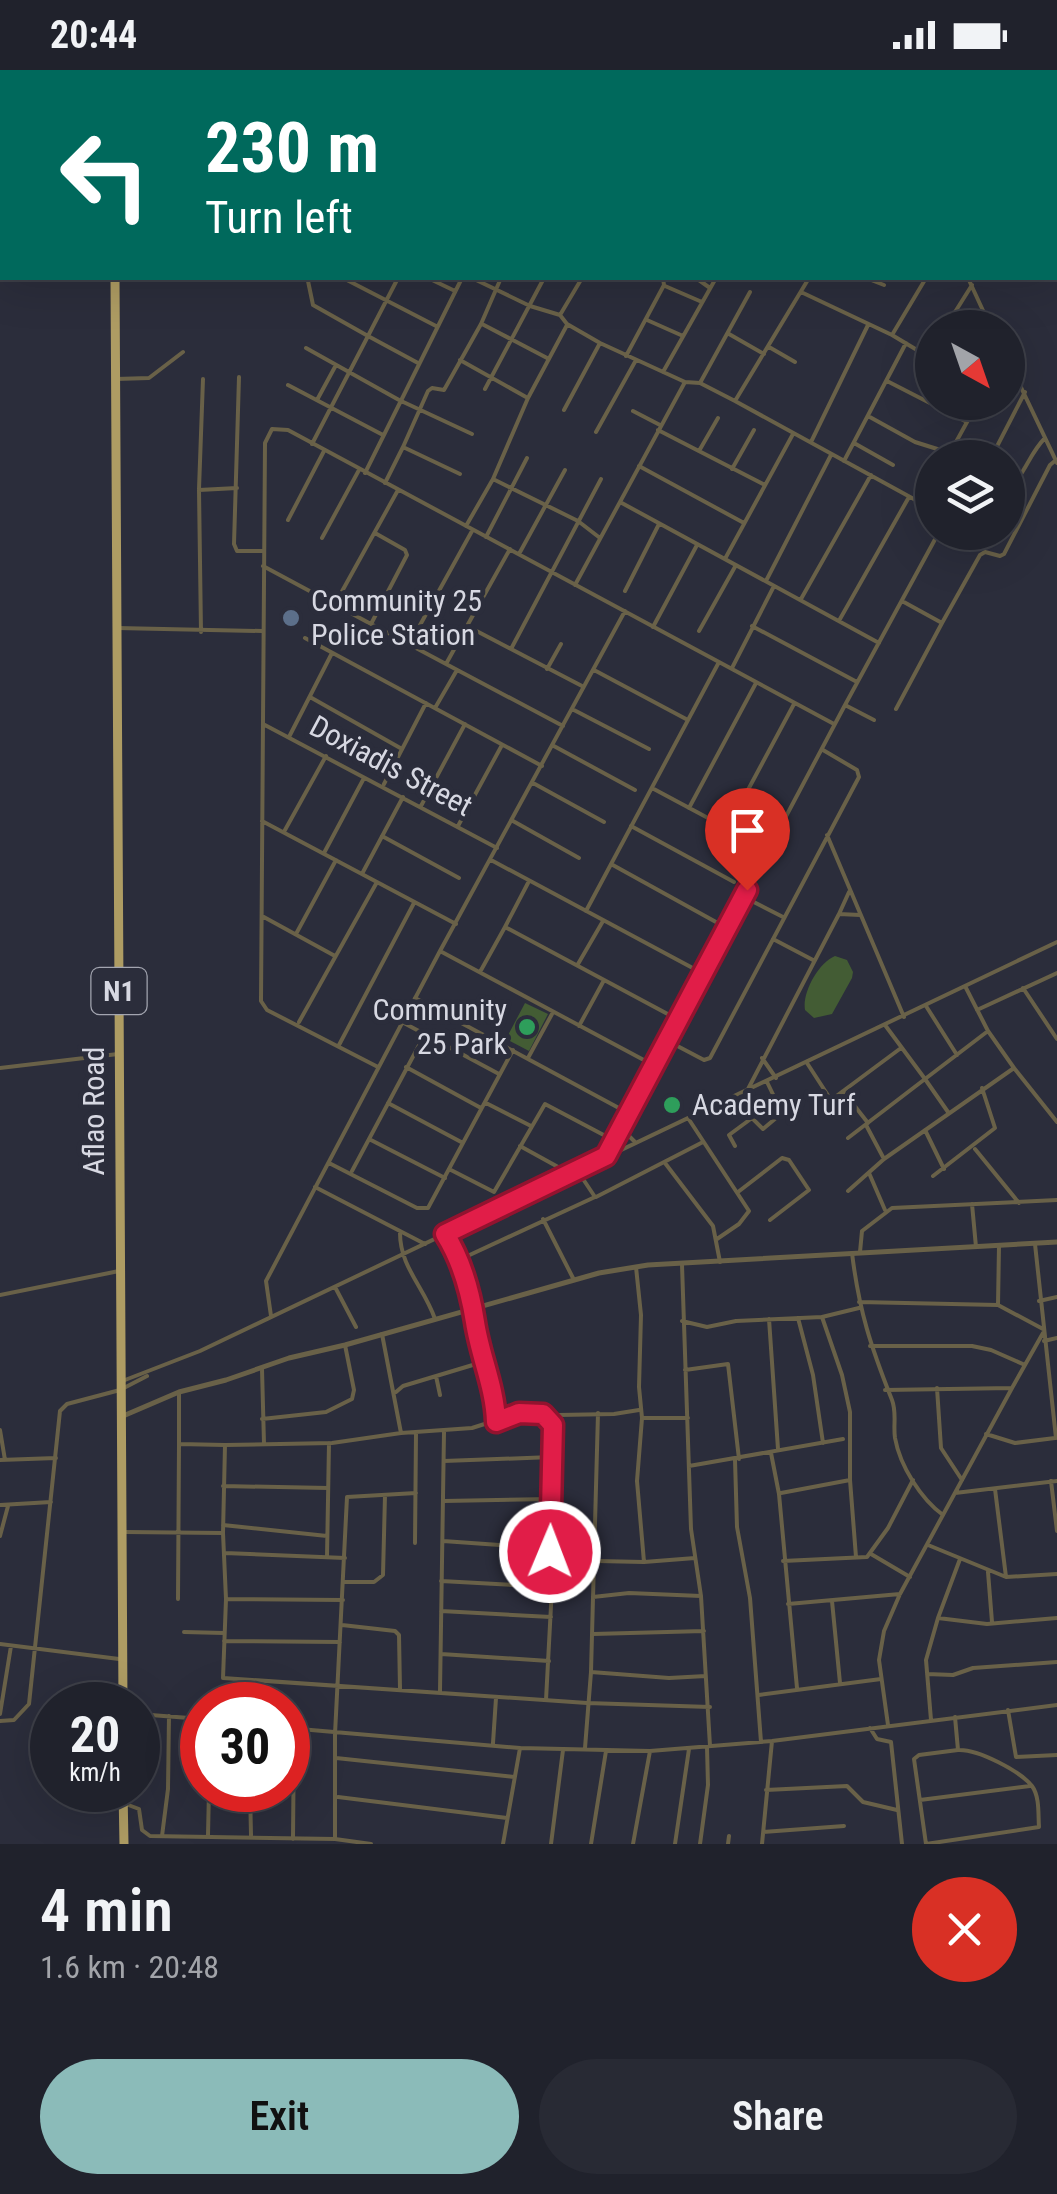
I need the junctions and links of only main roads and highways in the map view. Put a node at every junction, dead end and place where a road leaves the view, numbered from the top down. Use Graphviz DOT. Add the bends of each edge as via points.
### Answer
graph roads {
  1 [pos="115,280"];
  2 [pos="122,1682"];
  3 [pos="124,1812"];
  4 [pos="124,1844"];
  1 -- 2 [label="highway, Aflao Road / N1"];
  3 -- 4 [label="highway"];
}
